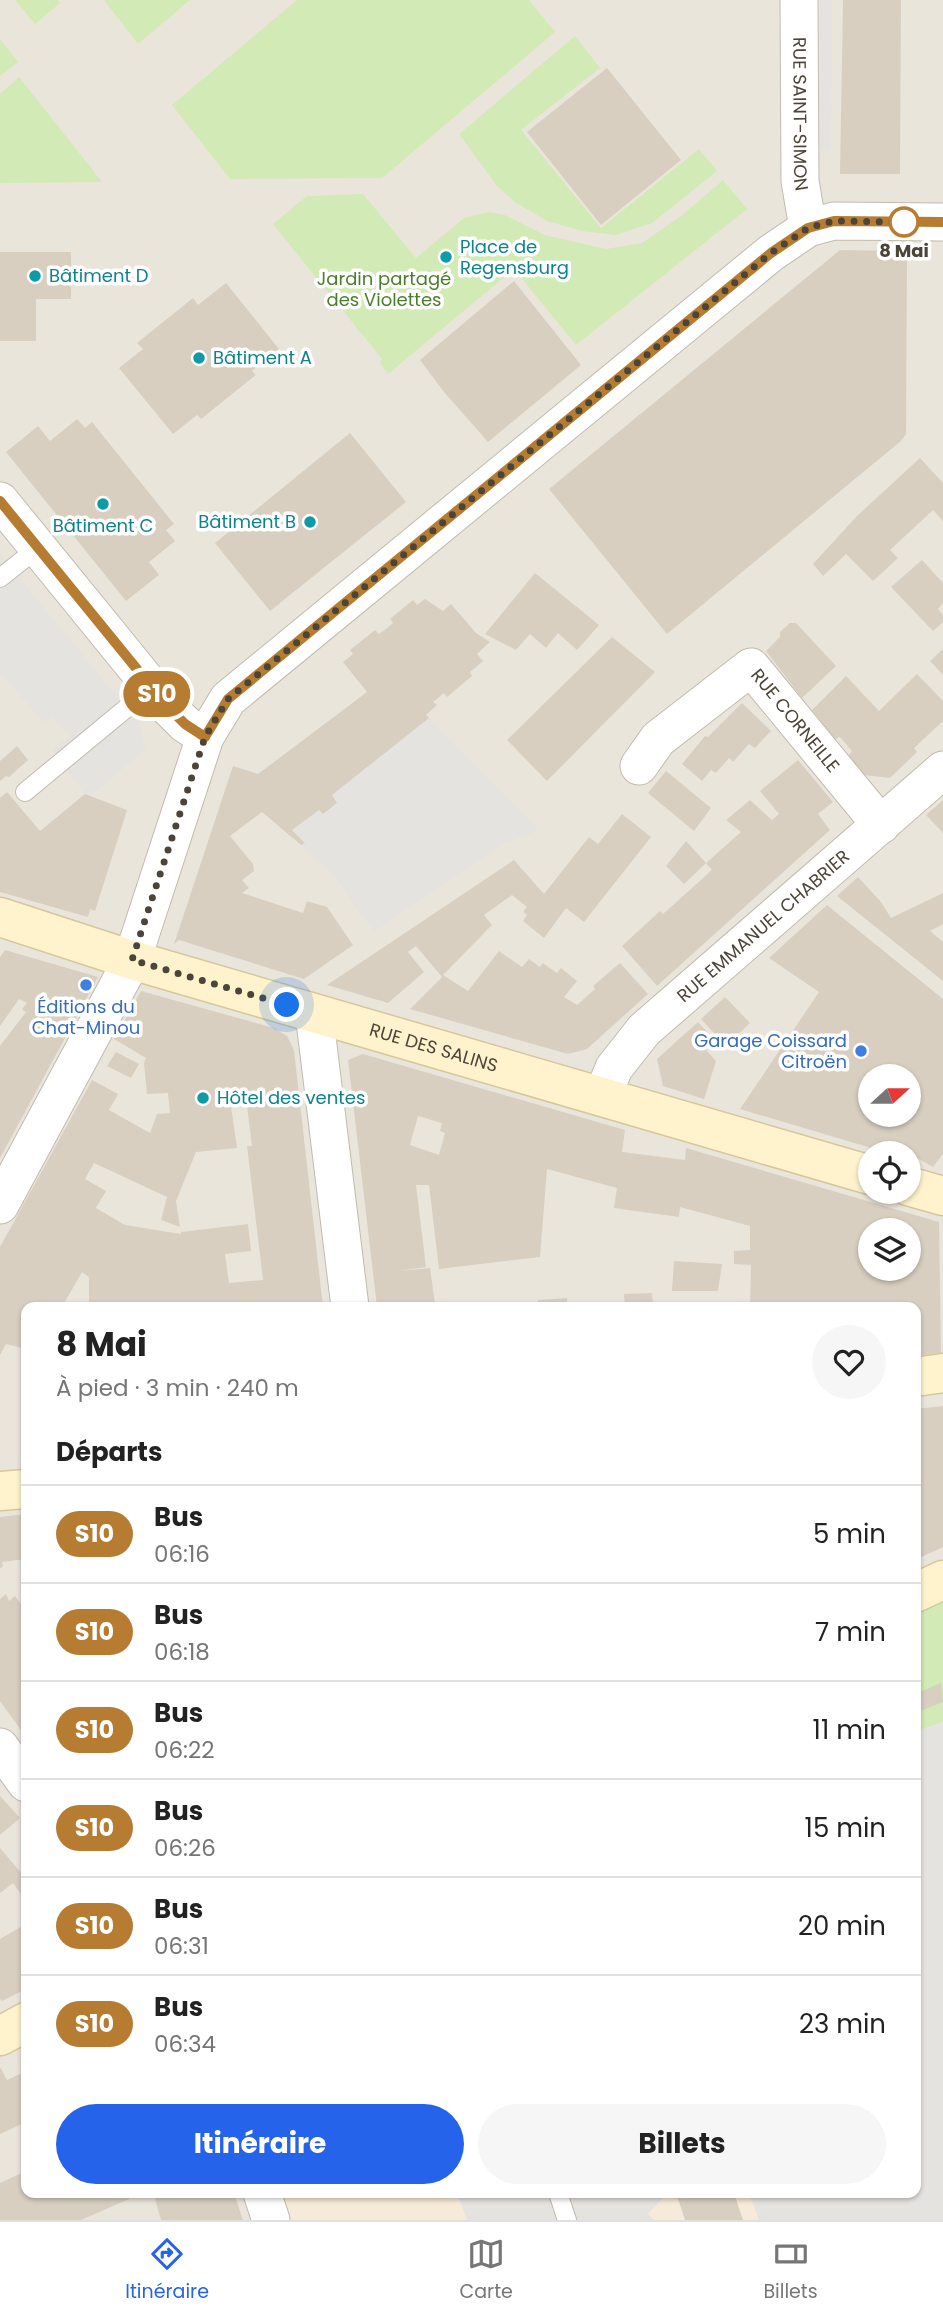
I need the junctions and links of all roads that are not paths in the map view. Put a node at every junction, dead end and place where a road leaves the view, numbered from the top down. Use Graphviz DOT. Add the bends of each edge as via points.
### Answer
graph roads {
  1 [pos="799,0"];
  2 [pos="943,222"];
  3 [pos="808,228"];
  4 [pos="0,501"];
  5 [pos="38,548"];
  6 [pos="0,578"];
  7 [pos="152,687"];
  8 [pos="205,737"];
  9 [pos="639,766"];
  10 [pos="943,770"];
  11 [pos="25,792"];
  12 [pos="881,825"];
  13 [pos="4,924"];
  14 [pos="132,960"];
  15 [pos="314,1013"];
  16 [pos="601,1097"];
  17 [pos="858,1172"];
  18 [pos="921,1190"];
  19 [pos="943,1196"];
  20 [pos="0,1205"];
  21 [pos="349,1302"];
  22 [pos="943,1373"];
  23 [pos="921,1376"];
  24 [pos="21,1490"];
  25 [pos="0,1492"];
  26 [pos="943,1580"];
  27 [pos="921,1590"];
  28 [pos="0,1747"];
  29 [pos="21,1776"];
  30 [pos="21,2025"];
  31 [pos="0,2036"];
  32 [pos="264,2198"];
  33 [pos="560,2198"];
  34 [pos="271,2220"];
  35 [pos="567,2220"];
  1 -- 3 [label="street, RUE SAINT-SIMON" via="800,181"];
  2 -- 3 [label="street" via="834,221"];
  3 -- 8 [label="street" via="771,253 228,699"];
  4 -- 5 [label="street"];
  5 -- 6 [label="lane"];
  5 -- 7 [label="street"];
  7 -- 8 [label="street" via="185,724"];
  7 -- 11 [label="lane"];
  8 -- 14 [label="street"];
  9 -- 12 [label="street, RUE CORNEILLE" via="658,739 751,667"];
  10 -- 12 [label="street, RUE EMMANUEL CHABRIER"];
  12 -- 16 [label="street, RUE EMMANUEL CHABRIER" via="644,1030 614,1068"];
  13 -- 14 [label="main road, RUE DES SALINS"];
  14 -- 15 [label="main road, RUE DES SALINS"];
  14 -- 20 [label="street"];
  15 -- 16 [label="main road, RUE DES SALINS"];
  15 -- 21 [label="street"];
  16 -- 17 [label="main road, RUE DES SALINS"];
  18 -- 19 [label="main road"];
  22 -- 23 [label="main road"];
  24 -- 25 [label="main road"];
  26 -- 27 [label="main road"];
  28 -- 29 [label="street"];
  30 -- 31 [label="main road"];
  32 -- 34 [label="street"];
  33 -- 35 [label="lane"];
}
